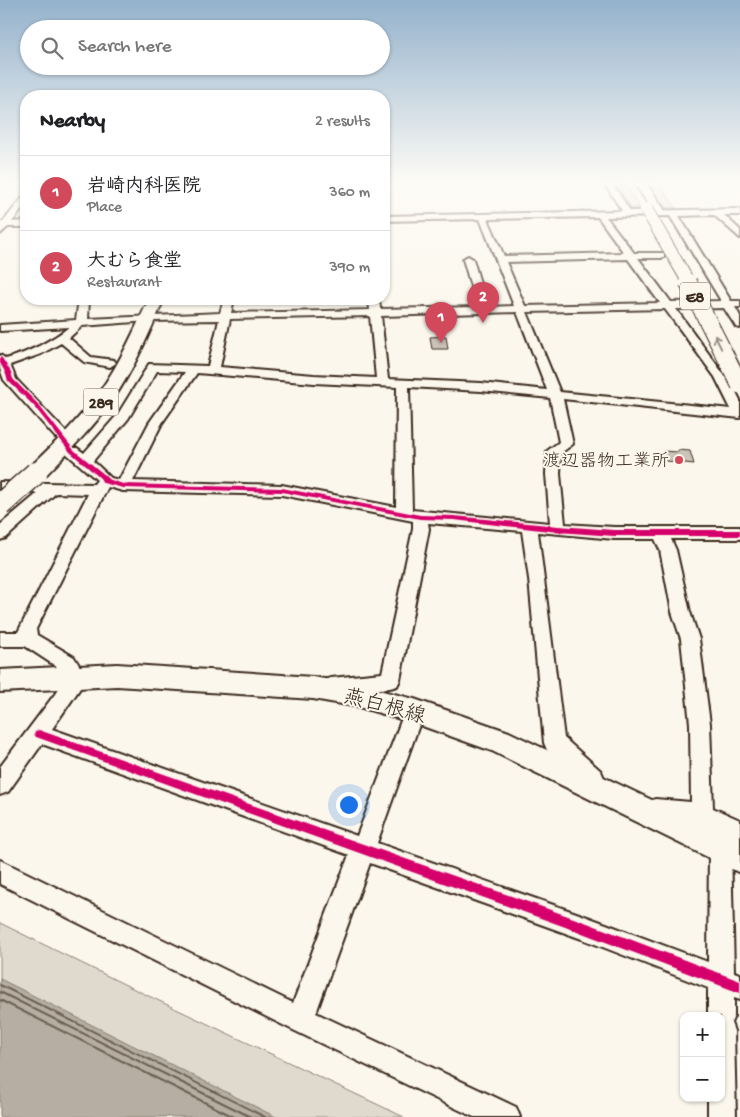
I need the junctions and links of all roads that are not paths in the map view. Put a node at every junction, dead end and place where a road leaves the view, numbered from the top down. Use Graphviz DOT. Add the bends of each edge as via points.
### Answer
graph roads {
  1 [pos="490,232"];
  2 [pos="614,232"];
  3 [pos="664,232"];
  4 [pos="668,232"];
  5 [pos="684,232"];
  6 [pos="661,255"];
  7 [pos="632,256"];
  8 [pos="468,259"];
  9 [pos="501,259"];
  10 [pos="728,304"];
  11 [pos="740,304"];
  12 [pos="84,305"];
  13 [pos="153,305"];
  14 [pos="228,305"];
  15 [pos="374,305"];
  16 [pos="668,306"];
  17 [pos="522,309"];
  18 [pos="483,310"];
  19 [pos="375,312"];
  20 [pos="226,316"];
  21 [pos="148,318"];
  22 [pos="80,322"];
  23 [pos="740,325"];
  24 [pos="0,328"];
  25 [pos="62,338"];
  26 [pos="740,354"];
  27 [pos="2,361"];
  28 [pos="110,363"];
  29 [pos="192,370"];
  30 [pos="213,370"];
  31 [pos="5,381"];
  32 [pos="382,382"];
  33 [pos="403,383"];
  34 [pos="740,385"];
  35 [pos="556,396"];
  36 [pos="740,414"];
  37 [pos="60,434"];
  38 [pos="72,451"];
  39 [pos="84,462"];
  40 [pos="102,485"];
  41 [pos="123,486"];
  42 [pos="0,487"];
  43 [pos="53,488"];
  44 [pos="0,505"];
  45 [pos="412,516"];
  46 [pos="529,524"];
  47 [pos="558,529"];
  48 [pos="661,533"];
  49 [pos="740,533"];
  50 [pos="0,534"];
  51 [pos="0,639"];
  52 [pos="28,639"];
  53 [pos="78,678"];
  54 [pos="0,681"];
  55 [pos="313,688"];
  56 [pos="414,711"];
  57 [pos="39,734"];
  58 [pos="0,785"];
  59 [pos="607,791"];
  60 [pos="642,809"];
  61 [pos="702,814"];
  62 [pos="733,846"];
  63 [pos="363,848"];
  64 [pos="0,872"];
  65 [pos="730,983"];
  66 [pos="722,1012"];
  67 [pos="300,1020"];
  68 [pos="721,1057"];
  69 [pos="506,1117"];
  70 [pos="722,1117"];
  1 -- 9 [label="street"];
  2 -- 7 [label="street"];
  34 -- 3 [label="highway, E8, one-way, bridge"];
  4 -- 26 [label="highway, E8" via="697,275"];
  5 -- 10 [label="street"];
  6 -- 7 [label="street"];
  7 -- 9 [label="street"];
  7 -- 16 [label="street"];
  8 -- 18 [label="street"];
  9 -- 17 [label="street"];
  10 -- 11 [label="street"];
  10 -- 16 [label="street"];
  10 -- 23 [label="street"];
  12 -- 22 [label="street" via="84,316"];
  13 -- 21 [label="highway, 289"];
  14 -- 20 [label="street"];
  15 -- 19 [label="street"];
  16 -- 17 [label="street"];
  16 -- 36 [label="street" via="724,383"];
  17 -- 18 [label="street"];
  17 -- 35 [label="street"];
  18 -- 19 [label="street"];
  19 -- 20 [label="street"];
  19 -- 32 [label="street"];
  20 -- 21 [label="street"];
  20 -- 30 [label="street"];
  21 -- 22 [label="street"];
  21 -- 44 [label="highway, 289, bridge" via="112,387 70,439"];
  22 -- 24 [label="street"];
  22 -- 25 [label="street"];
  25 -- 27 [label="street" via="40,352"];
  25 -- 28 [label="street" via="88,360"];
  27 -- 31 [label="street"];
  29 -- 30 [label="street"];
  29 -- 39 [label="street" via="152,367 123,416"];
  29 -- 41 [label="street" via="156,422"];
  30 -- 32 [label="street"];
  31 -- 37 [label="street"];
  32 -- 33 [label="street"];
  33 -- 35 [label="street" via="481,387"];
  33 -- 45 [label="street"];
  35 -- 36 [label="street"];
  35 -- 47 [label="street" via="566,444 554,451"];
  38 -- 39 [label="street"];
  39 -- 40 [label="street" via="103,477"];
  40 -- 41 [label="street"];
  40 -- 43 [label="street"];
  40 -- 52 [label="street" via="27,629"];
  41 -- 45 [label="street" via="282,490"];
  42 -- 43 [label="street"];
  43 -- 50 [label="street"];
  45 -- 46 [label="street"];
  45 -- 55 [label="street" via="421,529 390,680"];
  46 -- 47 [label="street"];
  46 -- 59 [label="street" via="554,743"];
  47 -- 48 [label="street"];
  48 -- 49 [label="street"];
  48 -- 61 [label="street" via="690,639 700,724"];
  51 -- 52 [label="street"];
  52 -- 53 [label="street" via="67,663"];
  53 -- 54 [label="main road, 燕白根線"];
  53 -- 55 [label="main road, 燕白根線" via="117,675"];
  53 -- 57 [label="street"];
  55 -- 56 [label="main road, 燕白根線"];
  56 -- 59 [label="main road, 燕白根線" via="500,741"];
  56 -- 63 [label="street"];
  57 -- 58 [label="street"];
  57 -- 63 [label="street"];
  59 -- 60 [label="main road, 燕白根線"];
  60 -- 61 [label="street"];
  60 -- 62 [label="main road, 燕白根線"];
  61 -- 62 [label="street"];
  62 -- 65 [label="street"];
  63 -- 65 [label="street"];
  63 -- 67 [label="street"];
  64 -- 67 [label="street"];
  65 -- 66 [label="street"];
  67 -- 69 [label="street"];
  68 -- 70 [label="street"];
}
